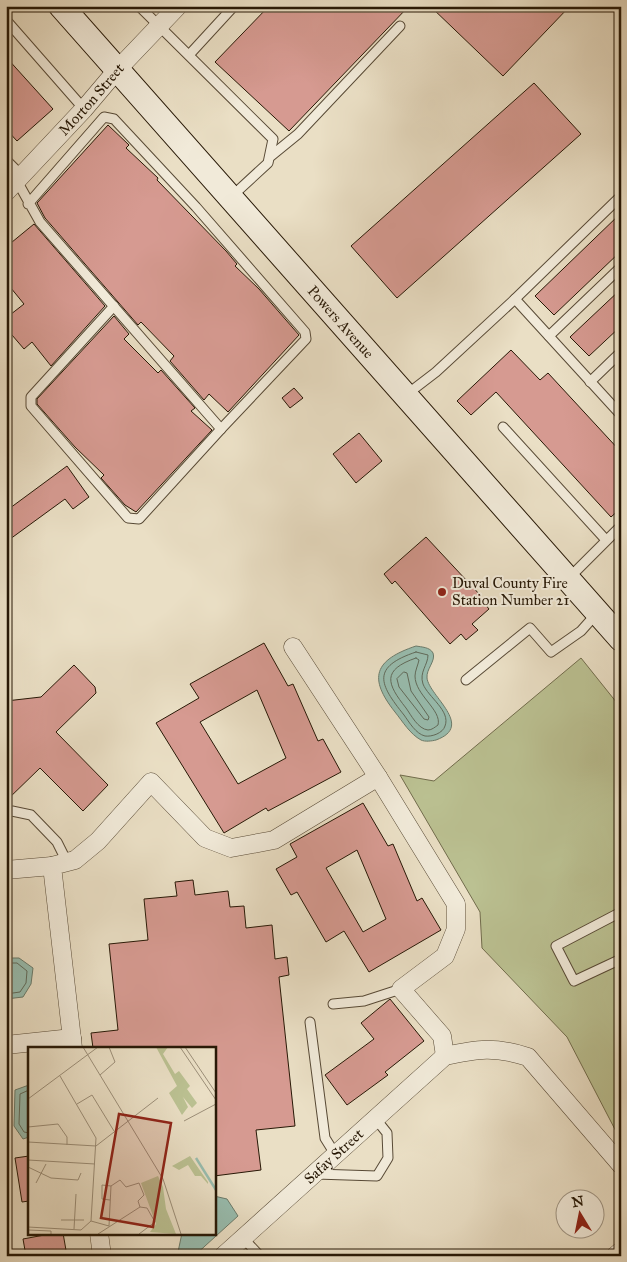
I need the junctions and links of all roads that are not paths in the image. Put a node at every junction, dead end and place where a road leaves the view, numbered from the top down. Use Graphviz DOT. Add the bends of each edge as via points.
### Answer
graph roads {
  1 [pos="61,6"];
  2 [pos="139,6"];
  3 [pos="178,6"];
  4 [pos="234,6"];
  5 [pos="6,20"];
  6 [pos="400,26"];
  7 [pos="159,27"];
  8 [pos="190,54"];
  9 [pos="117,70"];
  10 [pos="84,109"];
  11 [pos="271,156"];
  12 [pos="6,160"];
  13 [pos="15,183"];
  14 [pos="621,196"];
  15 [pos="230,198"];
  16 [pos="28,204"];
  17 [pos="621,267"];
  18 [pos="515,299"];
  19 [pos="114,306"];
  20 [pos="549,336"];
  21 [pos="621,352"];
  22 [pos="590,382"];
  23 [pos="406,395"];
  24 [pos="621,415"];
  25 [pos="504,427"];
  26 [pos="221,429"];
  27 [pos="621,526"];
  28 [pos="606,540"];
  29 [pos="568,579"];
  30 [pos="597,612"];
  31 [pos="621,639"];
  32 [pos="293,647"];
  33 [pos="466,680"];
  34 [pos="378,777"];
  35 [pos="12,811"];
  36 [pos="59,864"];
  37 [pos="6,870"];
  38 [pos="621,912"];
  39 [pos="621,959"];
  40 [pos="401,989"];
  41 [pos="334,1004"];
  42 [pos="310,1022"];
  43 [pos="72,1043"];
  44 [pos="6,1045"];
  45 [pos="445,1056"];
  46 [pos="375,1118"];
  47 [pos="335,1154"];
  48 [pos="621,1165"];
  49 [pos="313,1174"];
  50 [pos="99,1234"];
  51 [pos="243,1238"];
  52 [pos="621,1251"];
  53 [pos="102,1256"];
  54 [pos="223,1256"];
  55 [pos="260,1256"];
  56 [pos="616,1256"];
  1 -- 9 [label="street, Powers Avenue"];
  2 -- 7 [label="lane"];
  3 -- 7 [label="street, Morton Street"];
  4 -- 8 [label="lane"];
  5 -- 10 [label="lane"];
  6 -- 11 [label="lane" via="298,134"];
  7 -- 8 [label="lane"];
  7 -- 9 [label="street, Morton Street"];
  8 -- 11 [label="lane" via="273,138"];
  9 -- 10 [label="street, Morton Street"];
  9 -- 15 [label="street, Powers Avenue"];
  10 -- 13 [label="street, Morton Street"];
  11 -- 15 [label="lane" via="268,163"];
  12 -- 13 [label="lane"];
  13 -- 16 [label="lane"];
  14 -- 18 [label="lane"];
  15 -- 23 [label="street, Powers Avenue"];
  16 -- 19 [label="lane"];
  16 -- 26 [label="lane" via="104,117 114,119 305,332 306,339"];
  17 -- 20 [label="lane"];
  18 -- 20 [label="lane"];
  18 -- 23 [label="lane" via="436,372"];
  19 -- 26 [label="lane"];
  19 -- 26 [label="lane" via="32,397 31,406 128,518 139,519"];
  20 -- 22 [label="lane"];
  21 -- 22 [label="lane"];
  22 -- 24 [label="lane"];
  23 -- 29 [label="street, Powers Avenue"];
  25 -- 28 [label="lane"];
  27 -- 28 [label="lane"];
  28 -- 29 [label="lane"];
  29 -- 30 [label="street, Powers Avenue"];
  30 -- 31 [label="street, Powers Avenue"];
  30 -- 33 [label="lane" via="581,631 551,652 530,628"];
  32 -- 34 [label="street"];
  34 -- 36 [label="street" via="274,840 231,848 205,838 151,782 98,841 75,860"];
  34 -- 40 [label="street" via="456,904 456,929 445,956"];
  35 -- 36 [label="lane" via="31,815 57,842"];
  36 -- 37 [label="street"];
  36 -- 43 [label="street"];
  38 -- 39 [label="lane" via="556,946 574,982"];
  40 -- 41 [label="lane" via="364,1001"];
  40 -- 45 [label="street" via="442,1036"];
  42 -- 47 [label="lane" via="326,1138"];
  43 -- 44 [label="street"];
  45 -- 46 [label="street, Safay Street"];
  45 -- 48 [label="street" via="483,1048 507,1050 528,1057"];
  46 -- 47 [label="street, Safay Street"];
  46 -- 49 [label="lane" via="388,1133 388,1158 377,1176"];
  47 -- 49 [label="street, Safay Street"];
  49 -- 51 [label="street, Safay Street"];
  50 -- 53 [label="street"];
  51 -- 54 [label="street, Safay Street"];
  51 -- 55 [label="lane"];
  52 -- 56 [label="street"];
}
